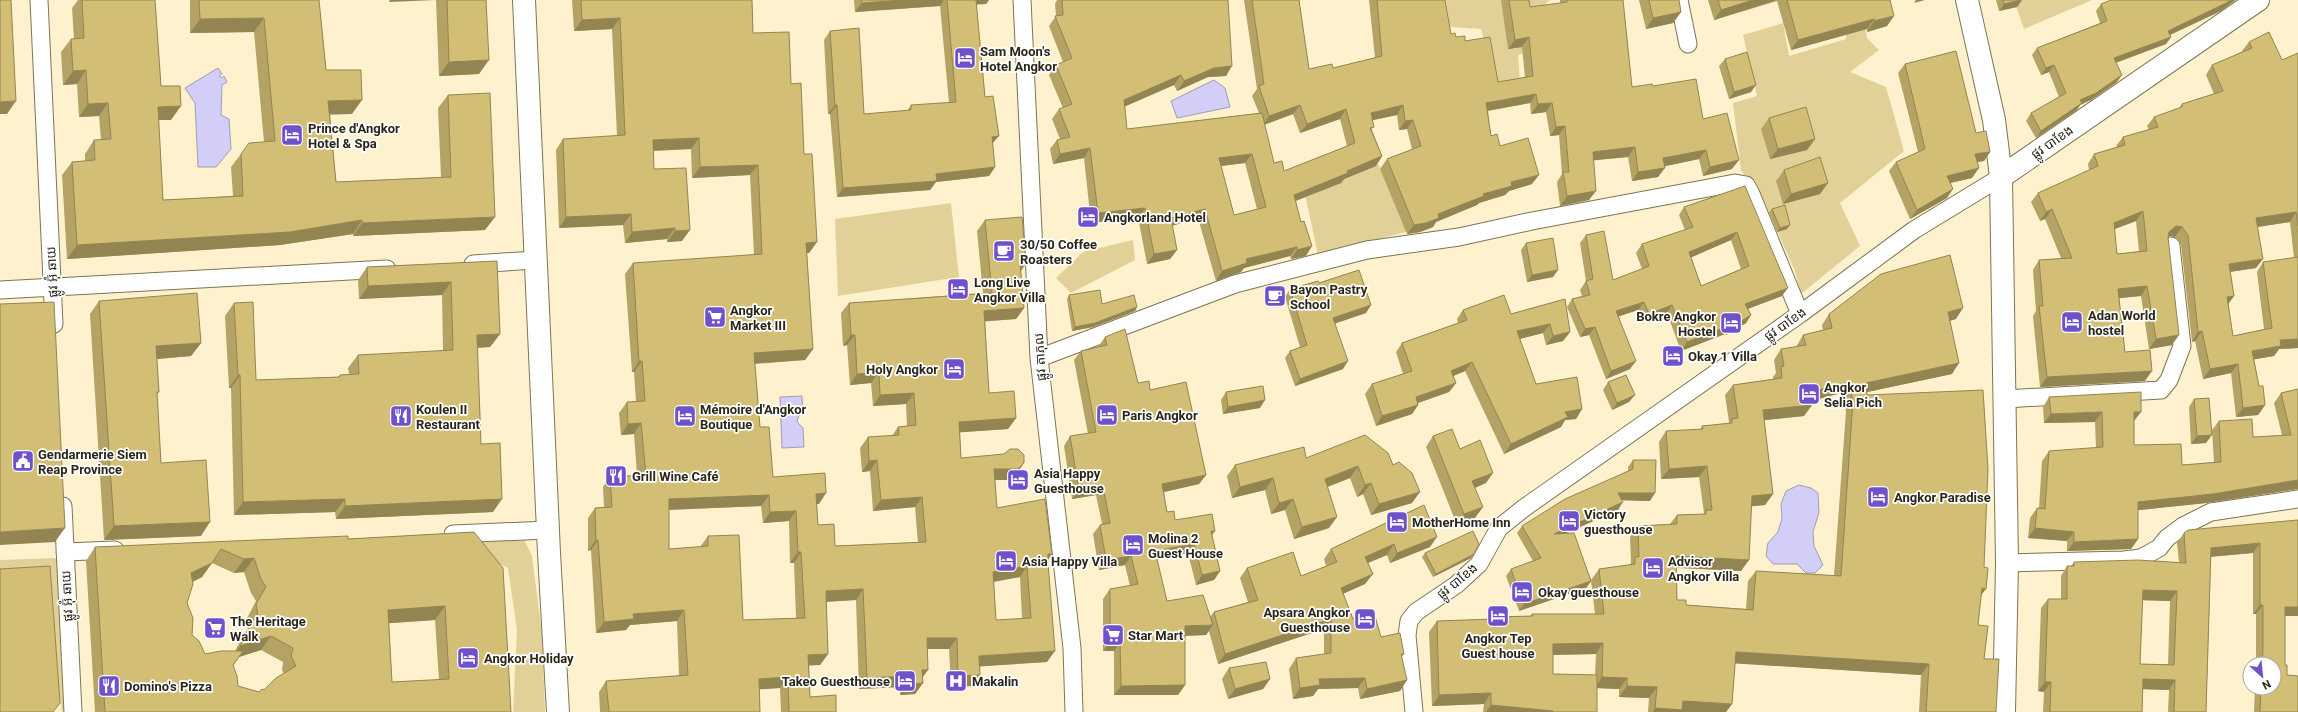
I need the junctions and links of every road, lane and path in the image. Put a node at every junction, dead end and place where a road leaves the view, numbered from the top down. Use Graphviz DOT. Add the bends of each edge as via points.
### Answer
graph roads {
  1 [pos="39,0"];
  2 [pos="524,0"];
  3 [pos="1022,0"];
  4 [pos="1678,0"];
  5 [pos="1967,0"];
  6 [pos="2258,0"];
  7 [pos="1688,44"];
  8 [pos="2001,177"];
  9 [pos="2171,246"];
  10 [pos="535,260"];
  11 [pos="456,265"];
  12 [pos="403,268"];
  13 [pos="52,287"];
  14 [pos="0,290"];
  15 [pos="1800,314"];
  16 [pos="55,342"];
  17 [pos="1039,358"];
  18 [pos="2005,399"];
  19 [pos="62,490"];
  20 [pos="2298,499"];
  21 [pos="548,530"];
  22 [pos="436,535"];
  23 [pos="129,549"];
  24 [pos="65,552"];
  25 [pos="2007,563"];
  26 [pos="73,712"];
  27 [pos="558,712"];
  28 [pos="1074,712"];
  29 [pos="1414,712"];
  30 [pos="2004,712"];
  1 -- 13 [label="street, ផ្លូវ អ៊ុំ ឆាយ"];
  2 -- 10 [label="street"];
  3 -- 17 [label="street, ផ្លូវ តាភុល"];
  4 -- 7 [label="street"];
  5 -- 8 [label="street" via="1994,120"];
  6 -- 8 [label="street, ផ្លូវ បាខែង"];
  8 -- 15 [label="street, ផ្លូវ បាខែង" via="1914,230"];
  8 -- 18 [label="street"];
  9 -- 18 [label="street" via="2182,346 2169,380 2161,390"];
  10 -- 11 [label="street"];
  10 -- 21 [label="street"];
  12 -- 13 [label="street"];
  13 -- 14 [label="street"];
  13 -- 16 [label="street, ផ្លូវ អ៊ុំ ឆាយ"];
  15 -- 17 [label="street" via="1751,194 1746,185 1735,183 1459,237 1367,250 1235,284"];
  15 -- 29 [label="street, ផ្លូវ បាខែង" via="1524,508 1499,528 1479,564 1456,585 1416,612 1409,621 1407,635"];
  17 -- 28 [label="street, ផ្លូវ តាភុល" via="1072,648"];
  18 -- 25 [label="street"];
  19 -- 24 [label="street, ផ្លូវ អ៊ុំ ឆាយ"];
  20 -- 25 [label="street" via="2211,512 2183,526 2159,548 2141,558"];
  21 -- 22 [label="street"];
  21 -- 27 [label="street"];
  23 -- 24 [label="street"];
  24 -- 26 [label="street, ផ្លូវ អ៊ុំ ឆាយ"];
  25 -- 30 [label="street"];
}
